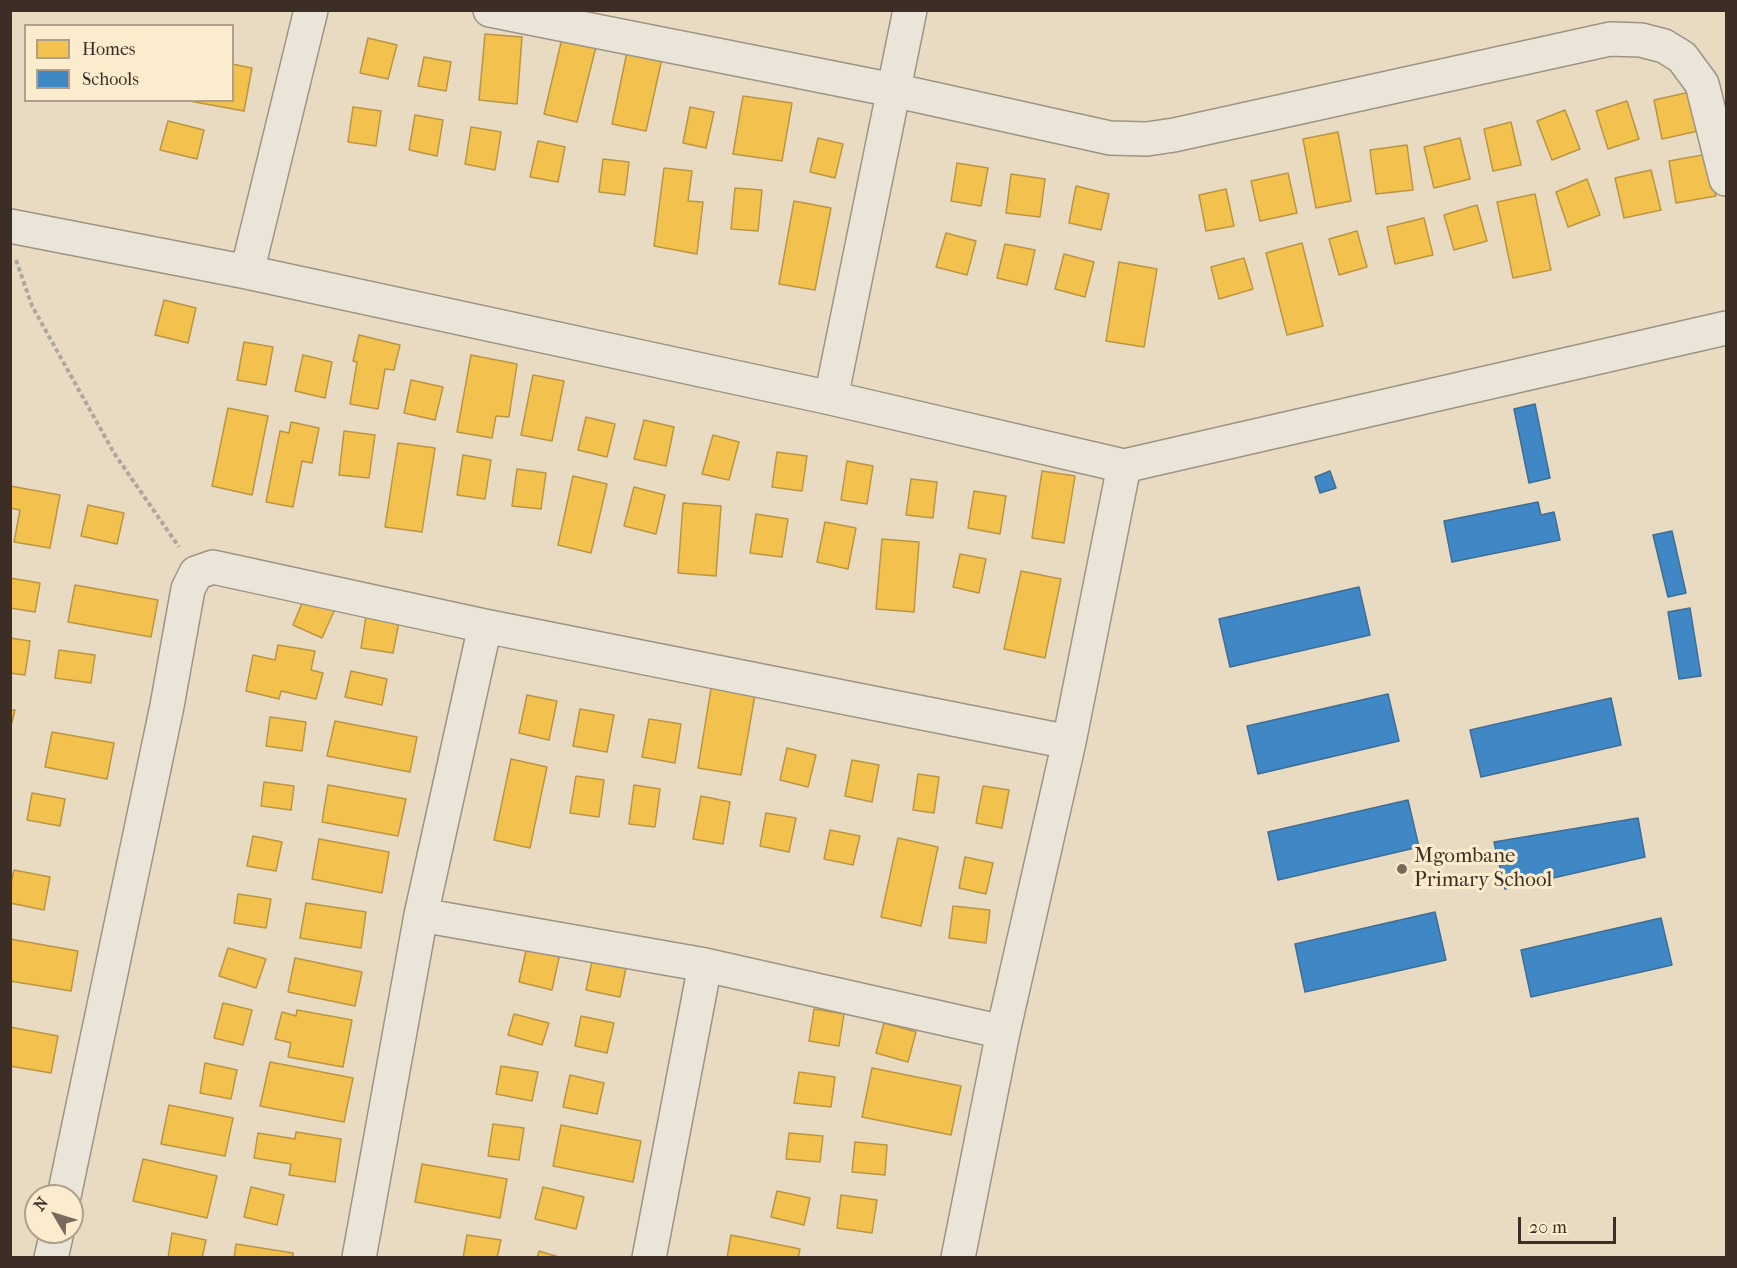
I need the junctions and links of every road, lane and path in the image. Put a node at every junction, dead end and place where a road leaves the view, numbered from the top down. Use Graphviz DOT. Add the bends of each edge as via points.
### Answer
graph roads {
  1 [pos="311,10"];
  2 [pos="490,10"];
  3 [pos="909,10"];
  4 [pos="893,90"];
  5 [pos="1726,179"];
  6 [pos="12,227"];
  7 [pos="247,272"];
  8 [pos="1726,328"];
  9 [pos="831,398"];
  10 [pos="1124,466"];
  11 [pos="196,573"];
  12 [pos="485,626"];
  13 [pos="1069,742"];
  14 [pos="421,915"];
  15 [pos="705,965"];
  16 [pos="1003,1032"];
  17 [pos="67,1184"];
  18 [pos="359,1257"];
  19 [pos="649,1257"];
  20 [pos="958,1257"];
  1 -- 7 [label="street"];
  2 -- 4 [label="street"];
  3 -- 4 [label="street"];
  4 -- 5 [label="street" via="1110,138 1147,139 1610,39 1641,40 1664,46 1682,57 1702,84"];
  4 -- 9 [label="street"];
  6 -- 7 [label="street"];
  6 -- 11 [label="path" via="17,266 32,306 114,453"];
  7 -- 9 [label="street"];
  8 -- 10 [label="street"];
  9 -- 10 [label="street"];
  10 -- 13 [label="street"];
  11 -- 12 [label="street" via="213,567"];
  11 -- 17 [label="street" via="188,589"];
  12 -- 13 [label="street"];
  12 -- 14 [label="street"];
  13 -- 16 [label="street"];
  14 -- 15 [label="street"];
  14 -- 18 [label="street"];
  15 -- 16 [label="street"];
  15 -- 19 [label="street"];
  16 -- 20 [label="street"];
}
